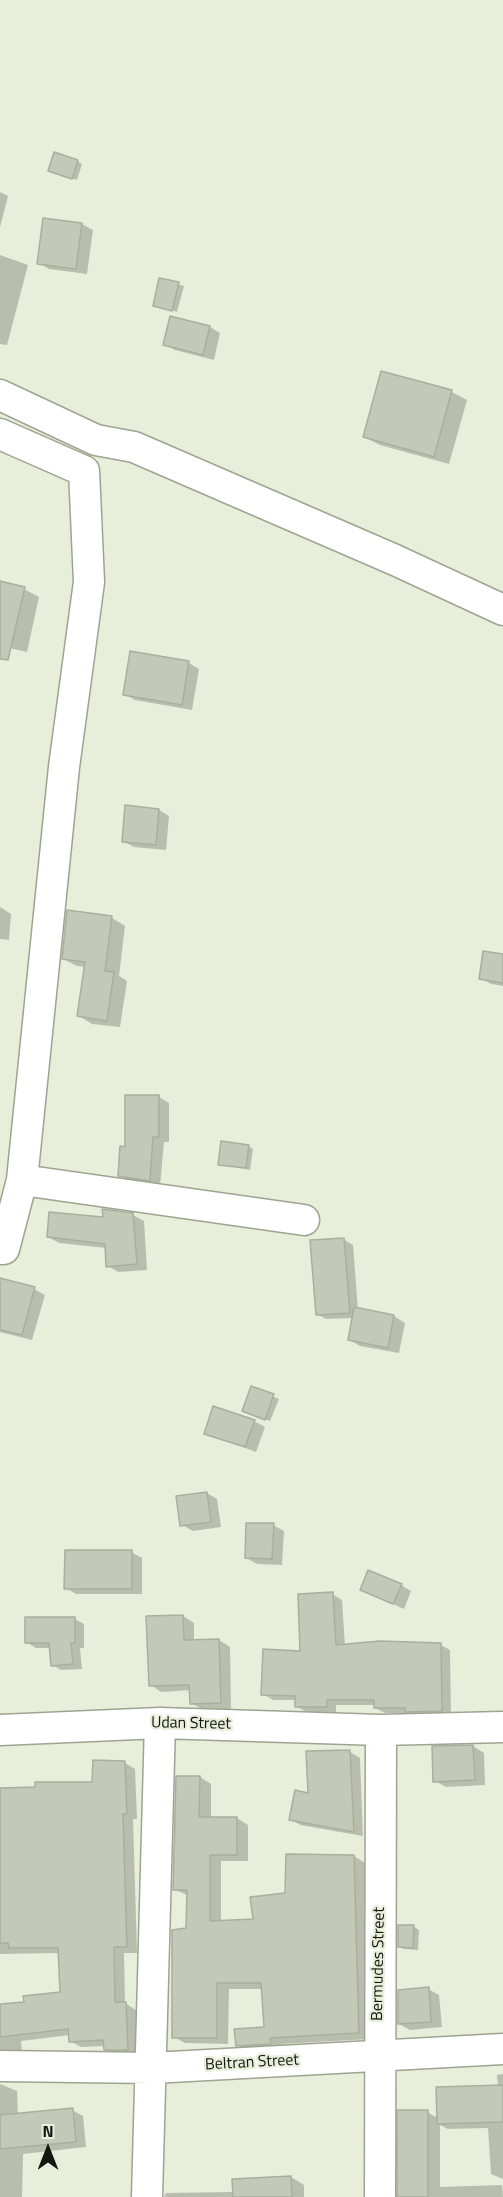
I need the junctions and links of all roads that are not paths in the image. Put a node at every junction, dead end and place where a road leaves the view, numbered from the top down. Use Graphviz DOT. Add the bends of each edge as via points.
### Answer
graph roads {
  1 [pos="0,395"];
  2 [pos="0,434"];
  3 [pos="96,440"];
  4 [pos="84,471"];
  5 [pos="503,610"];
  6 [pos="22,1180"];
  7 [pos="304,1220"];
  8 [pos="0,1249"];
  9 [pos="160,1723"];
  10 [pos="503,1726"];
  11 [pos="0,1730"];
  12 [pos="381,1730"];
  13 [pos="503,2049"];
  14 [pos="378,2057"];
  15 [pos="0,2066"];
  16 [pos="152,2068"];
  17 [pos="147,2197"];
  18 [pos="380,2197"];
  1 -- 3 [label="street"];
  2 -- 4 [label="street"];
  3 -- 4 [label="street"];
  3 -- 5 [label="street" via="134,447"];
  4 -- 6 [label="street" via="89,582 64,767"];
  6 -- 7 [label="street"];
  6 -- 8 [label="street" via="4,1249"];
  9 -- 11 [label="street, Udan Street"];
  9 -- 12 [label="street, Udan Street"];
  9 -- 16 [label="street"];
  10 -- 12 [label="street, Udan Street"];
  12 -- 14 [label="street, Bermudes Street"];
  13 -- 14 [label="street, Beltran Street"];
  14 -- 16 [label="street, Beltran Street"];
  14 -- 18 [label="street, Bermudes Street"];
  15 -- 16 [label="street, Beltran Street"];
  16 -- 17 [label="street"];
}
